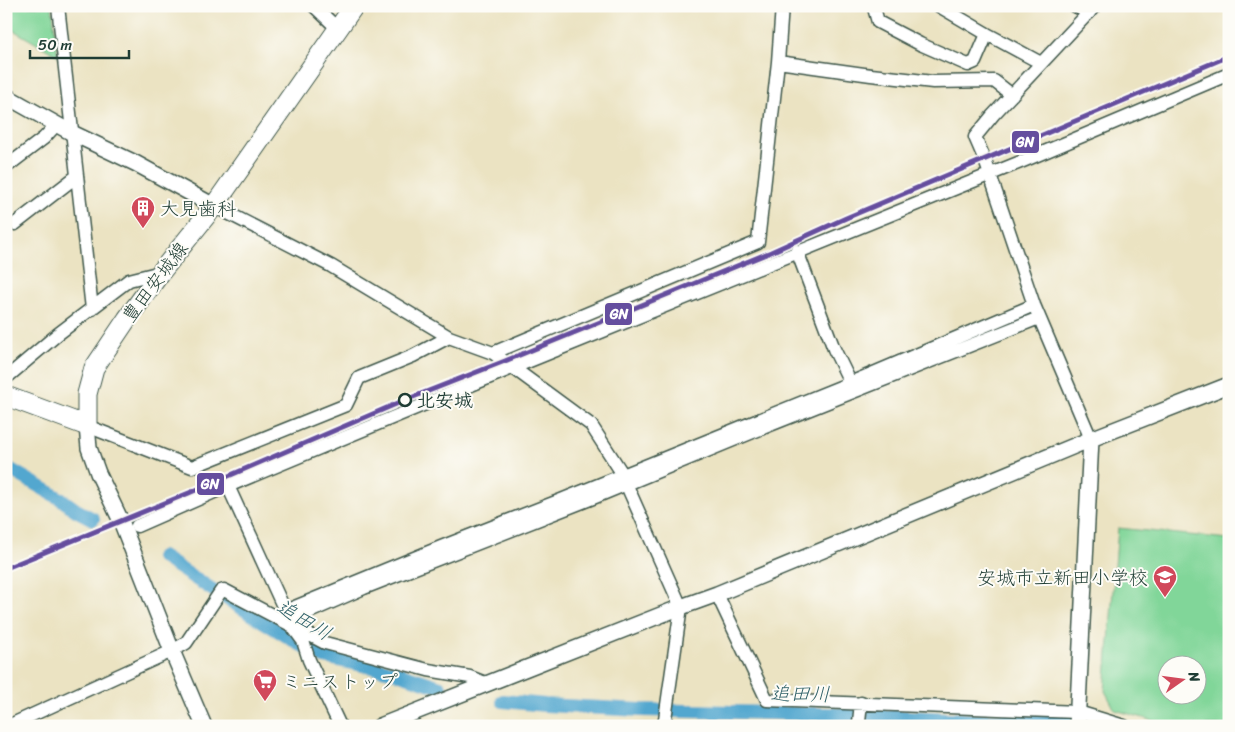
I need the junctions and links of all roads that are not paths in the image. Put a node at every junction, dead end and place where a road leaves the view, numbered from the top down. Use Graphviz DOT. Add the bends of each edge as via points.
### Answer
graph roads {
  1 [pos="58,6"];
  2 [pos="314,6"];
  3 [pos="354,6"];
  4 [pos="782,6"];
  5 [pos="875,6"];
  6 [pos="939,6"];
  7 [pos="1075,6"];
  8 [pos="1092,10"];
  9 [pos="338,29"];
  10 [pos="987,34"];
  11 [pos="778,62"];
  12 [pos="1042,63"];
  13 [pos="1229,74"];
  14 [pos="1012,95"];
  15 [pos="6,96"];
  16 [pos="56,125"];
  17 [pos="72,133"];
  18 [pos="6,167"];
  19 [pos="990,174"];
  20 [pos="76,176"];
  21 [pos="214,206"];
  22 [pos="15,224"];
  23 [pos="797,251"];
  24 [pos="161,272"];
  25 [pos="1034,306"];
  26 [pos="92,309"];
  27 [pos="1039,318"];
  28 [pos="449,337"];
  29 [pos="493,353"];
  30 [pos="512,368"];
  31 [pos="6,378"];
  32 [pos="1229,385"];
  33 [pos="852,387"];
  34 [pos="6,396"];
  35 [pos="87,426"];
  36 [pos="1091,439"];
  37 [pos="624,480"];
  38 [pos="228,486"];
  39 [pos="137,526"];
  40 [pos="717,594"];
  41 [pos="681,607"];
  42 [pos="289,619"];
  43 [pos="172,652"];
  44 [pos="488,684"];
  45 [pos="665,718"];
  46 [pos="1078,718"];
  47 [pos="9,725"];
  48 [pos="204,726"];
  49 [pos="340,726"];
  50 [pos="380,726"];
  51 [pos="1124,726"];
  1 -- 17 [label="street"];
  2 -- 9 [label="street"];
  3 -- 9 [label="main road, 豊田安城線"];
  4 -- 11 [label="street"];
  5 -- 10 [label="street" via="878,22 968,66 975,62"];
  6 -- 10 [label="street"];
  7 -- 8 [label="street"];
  8 -- 12 [label="street"];
  9 -- 21 [label="main road, 豊田安城線"];
  10 -- 12 [label="street"];
  11 -- 14 [label="street" via="933,82 994,81"];
  11 -- 29 [label="street" via="758,242"];
  12 -- 14 [label="street"];
  13 -- 19 [label="street"];
  14 -- 19 [label="street" via="975,137"];
  15 -- 16 [label="street"];
  16 -- 17 [label="street"];
  16 -- 18 [label="street"];
  17 -- 20 [label="street"];
  17 -- 21 [label="street" via="136,162"];
  19 -- 23 [label="street"];
  19 -- 25 [label="street"];
  20 -- 22 [label="street"];
  20 -- 26 [label="street"];
  21 -- 24 [label="main road, 豊田安城線"];
  21 -- 28 [label="street" via="331,266"];
  23 -- 30 [label="street"];
  23 -- 33 [label="street"];
  24 -- 26 [label="street" via="129,280"];
  24 -- 35 [label="main road, 豊田安城線" via="94,368 87,394"];
  25 -- 27 [label="street"];
  25 -- 33 [label="street"];
  26 -- 31 [label="street"];
  27 -- 33 [label="street"];
  27 -- 36 [label="street"];
  28 -- 29 [label="street"];
  28 -- 35 [label="street" via="359,378 346,405 192,467"];
  29 -- 30 [label="street"];
  30 -- 37 [label="street" via="591,425"];
  30 -- 38 [label="street"];
  32 -- 36 [label="street"];
  33 -- 37 [label="street"];
  34 -- 35 [label="main road"];
  35 -- 43 [label="street" via="89,448 98,473"];
  36 -- 40 [label="street"];
  36 -- 46 [label="street"];
  37 -- 41 [label="street"];
  37 -- 42 [label="street" via="440,547"];
  38 -- 39 [label="street"];
  38 -- 42 [label="street"];
  40 -- 41 [label="street"];
  40 -- 46 [label="street" via="767,700 860,711"];
  41 -- 44 [label="street"];
  41 -- 45 [label="street"];
  42 -- 43 [label="street" via="224,590 186,643"];
  42 -- 44 [label="street" via="325,643"];
  42 -- 49 [label="street"];
  43 -- 47 [label="street"];
  43 -- 48 [label="street"];
  44 -- 50 [label="street"];
  46 -- 51 [label="street"];
}
